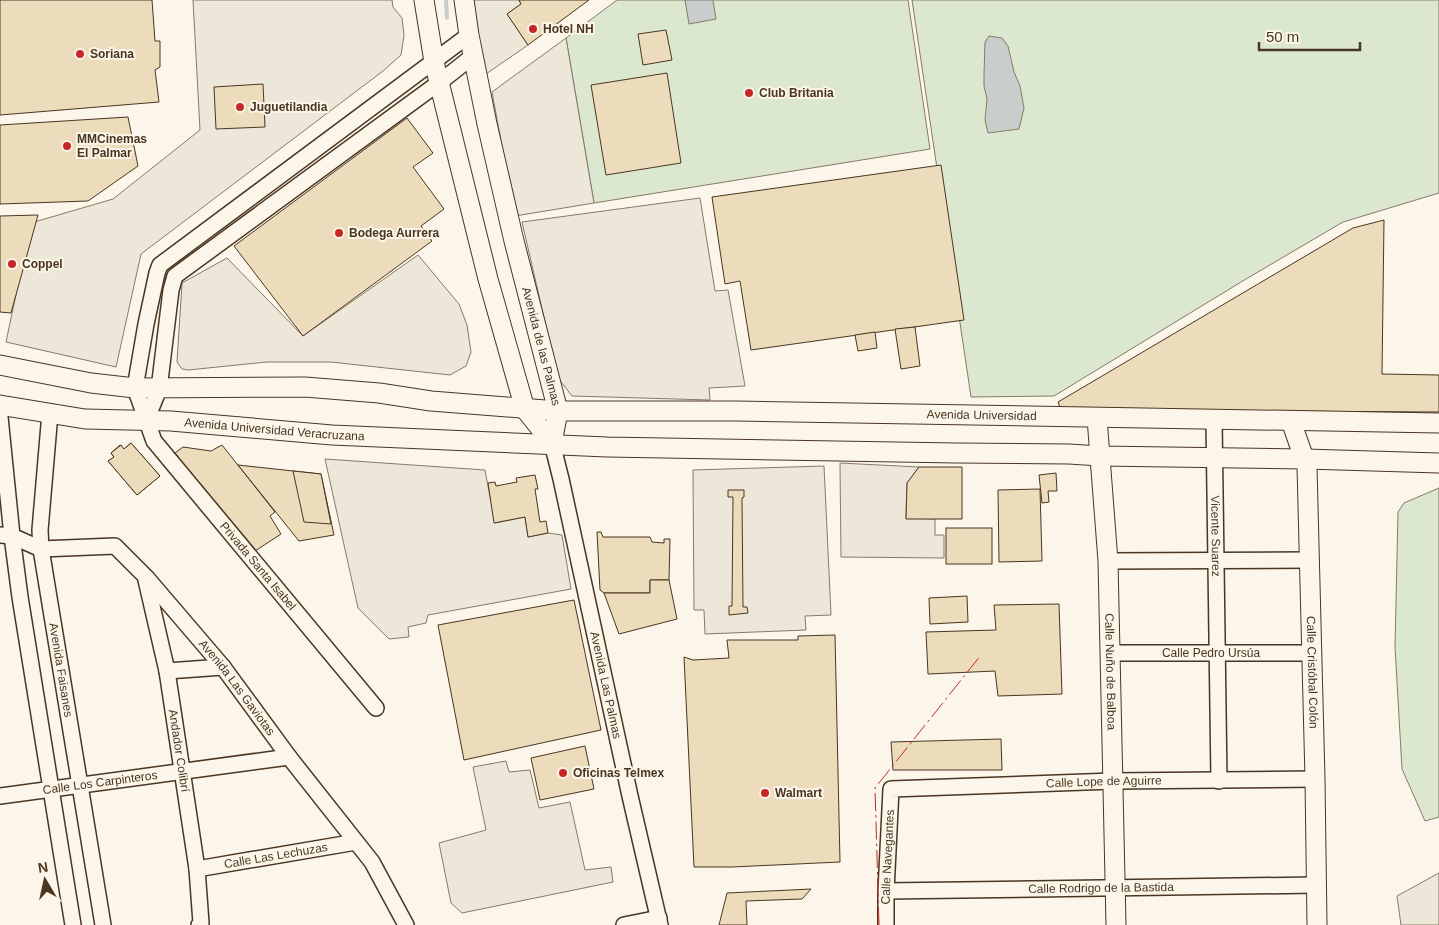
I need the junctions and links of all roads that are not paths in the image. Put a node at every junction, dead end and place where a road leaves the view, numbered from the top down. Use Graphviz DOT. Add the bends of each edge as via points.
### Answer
graph roads {
  1 [pos="424,0"];
  2 [pos="464,0"];
  3 [pos="469,34"];
  4 [pos="474,56"];
  5 [pos="434,62"];
  6 [pos="440,82"];
  7 [pos="318,148"];
  8 [pos="330,162"];
  9 [pos="204,233"];
  10 [pos="214,248"];
  11 [pos="0,365"];
  12 [pos="135,388"];
  13 [pos="159,389"];
  14 [pos="0,405"];
  15 [pos="525,409"];
  16 [pos="558,412"];
  17 [pos="50,413"];
  18 [pos="0,417"];
  19 [pos="1097,418"];
  20 [pos="146,420"];
  21 [pos="1214,420"];
  22 [pos="1291,421"];
  23 [pos="1439,424"];
  24 [pos="1,443"];
  25 [pos="552,443"];
  26 [pos="1100,456"];
  27 [pos="1214,459"];
  28 [pos="1305,459"];
  29 [pos="1439,464"];
  30 [pos="6,536"];
  31 [pos="41,549"];
  32 [pos="1214,560"];
  33 [pos="1310,560"];
  34 [pos="1108,561"];
  35 [pos="146,577"];
  36 [pos="1110,653"];
  37 [pos="1217,653"];
  38 [pos="1312,653"];
  39 [pos="223,667"];
  40 [pos="167,671"];
  41 [pos="376,708"];
  42 [pos="289,757"];
  43 [pos="182,771"];
  44 [pos="1316,779"];
  45 [pos="1113,781"];
  46 [pos="1219,781"];
  47 [pos="80,785"];
  48 [pos="52,789"];
  49 [pos="891,789"];
  50 [pos="0,796"];
  51 [pos="356,842"];
  52 [pos="197,869"];
  53 [pos="1316,885"];
  54 [pos="1116,888"];
  55 [pos="886,891"];
  56 [pos="660,921"];
  57 [pos="73,925"];
  58 [pos="103,925"];
  59 [pos="199,925"];
  60 [pos="406,925"];
  61 [pos="624,925"];
  62 [pos="886,925"];
  63 [pos="1116,925"];
  64 [pos="1317,925"];
  1 -- 5 [label="main road"];
  2 -- 3 [label="main road, Avenida de las Palmas"];
  3 -- 4 [label="main road, Avenida de las Palmas"];
  3 -- 5 [label="street"];
  4 -- 6 [label="street"];
  4 -- 16 [label="main road, Avenida de las Palmas" via="514,241"];
  5 -- 6 [label="main road"];
  5 -- 7 [label="street"];
  6 -- 8 [label="street"];
  6 -- 15 [label="main road" via="488,279"];
  7 -- 8 [label="street"];
  7 -- 9 [label="street"];
  8 -- 10 [label="street"];
  9 -- 10 [label="street"];
  9 -- 12 [label="street" via="158,269"];
  10 -- 13 [label="street" via="175,276 172,282"];
  11 -- 12 [label="main road" via="91,384"];
  12 -- 13 [label="main road"];
  12 -- 20 [label="street, Privada Santa Isabel"];
  13 -- 15 [label="main road" via="305,387"];
  13 -- 20 [label="street"];
  14 -- 17 [label="main road, Avenida Universidad Veracruzana"];
  15 -- 16 [label="main road, Avenida Universidad"];
  15 -- 25 [label="main road"];
  16 -- 19 [label="main road, Avenida Universidad" via="737,411"];
  16 -- 25 [label="main road, Avenida de las Palmas"];
  17 -- 20 [label="main road, Avenida Universidad Veracruzana" via="85,419"];
  17 -- 31 [label="street, Avenida Faisanes"];
  18 -- 24 [label="street"];
  19 -- 21 [label="main road, Avenida Universidad"];
  19 -- 26 [label="main road, Calle Nuño de Balboa"];
  20 -- 25 [label="main road, Avenida Universidad Veracruzana" via="332,435"];
  20 -- 41 [label="street, Privada Santa Isabel" via="154,441"];
  21 -- 22 [label="main road, Avenida Universidad"];
  21 -- 27 [label="street, Vicente Suarez"];
  22 -- 23 [label="main road, Avenida Universidad"];
  22 -- 28 [label="main road, Calle Cristóbal Colón"];
  24 -- 30 [label="street"];
  25 -- 26 [label="main road"];
  25 -- 56 [label="street, Avenida Las Palmas"];
  26 -- 27 [label="main road"];
  26 -- 34 [label="main road, Calle Nuño de Balboa"];
  27 -- 28 [label="main road"];
  27 -- 32 [label="street, Vicente Suarez"];
  28 -- 29 [label="main road"];
  28 -- 33 [label="main road, Calle Cristóbal Colón"];
  30 -- 31 [label="street, Avenida Las Gaviotas"];
  30 -- 48 [label="street" via="20,597"];
  31 -- 35 [label="street, Avenida Las Gaviotas" via="115,546"];
  31 -- 47 [label="street, Avenida Faisanes"];
  32 -- 33 [label="street"];
  32 -- 34 [label="street"];
  32 -- 37 [label="street, Vicente Suarez"];
  33 -- 38 [label="main road, Calle Cristóbal Colón"];
  34 -- 36 [label="main road, Calle Nuño de Balboa"];
  35 -- 39 [label="street, Avenida Las Gaviotas"];
  35 -- 40 [label="street, Andador Colibrí"];
  36 -- 37 [label="street, Calle Pedro Ursúa"];
  36 -- 45 [label="main road, Calle Nuño de Balboa"];
  37 -- 38 [label="street, Calle Pedro Ursúa"];
  37 -- 46 [label="street, Vicente Suarez"];
  38 -- 44 [label="main road, Calle Cristóbal Colón"];
  39 -- 40 [label="street"];
  39 -- 42 [label="street, Avenida Las Gaviotas"];
  40 -- 43 [label="street, Andador Colibrí"];
  42 -- 43 [label="street, Calle Los Carpinteros"];
  42 -- 51 [label="street, Avenida Las Gaviotas"];
  43 -- 47 [label="street, Calle Los Carpinteros"];
  43 -- 52 [label="street, Andador Colibrí"];
  44 -- 46 [label="street, Calle Lope de Aguirre"];
  44 -- 53 [label="main road, Calle Cristóbal Colón"];
  45 -- 46 [label="street, Calle Lope de Aguirre"];
  45 -- 49 [label="street, Calle Lope de Aguirre"];
  45 -- 54 [label="main road, Calle Nuño de Balboa"];
  47 -- 48 [label="street, Calle Los Carpinteros"];
  47 -- 58 [label="street, Avenida Faisanes"];
  48 -- 50 [label="street, Calle Los Carpinteros"];
  48 -- 57 [label="street"];
  49 -- 55 [label="street, Calle Navegantes"];
  51 -- 52 [label="street, Calle Las Lechuzas"];
  51 -- 60 [label="street, Avenida Las Gaviotas" via="372,862"];
  52 -- 59 [label="street, Andador Colibrí"];
  53 -- 54 [label="street, Calle Rodrigo de la Bastida"];
  53 -- 64 [label="main road, Calle Cristóbal Colón"];
  54 -- 55 [label="street, Calle Rodrigo de la Bastida"];
  54 -- 63 [label="main road, Calle Nuño de Balboa"];
  55 -- 62 [label="street, Calle Navegantes"];
  56 -- 61 [label="street"];
}
